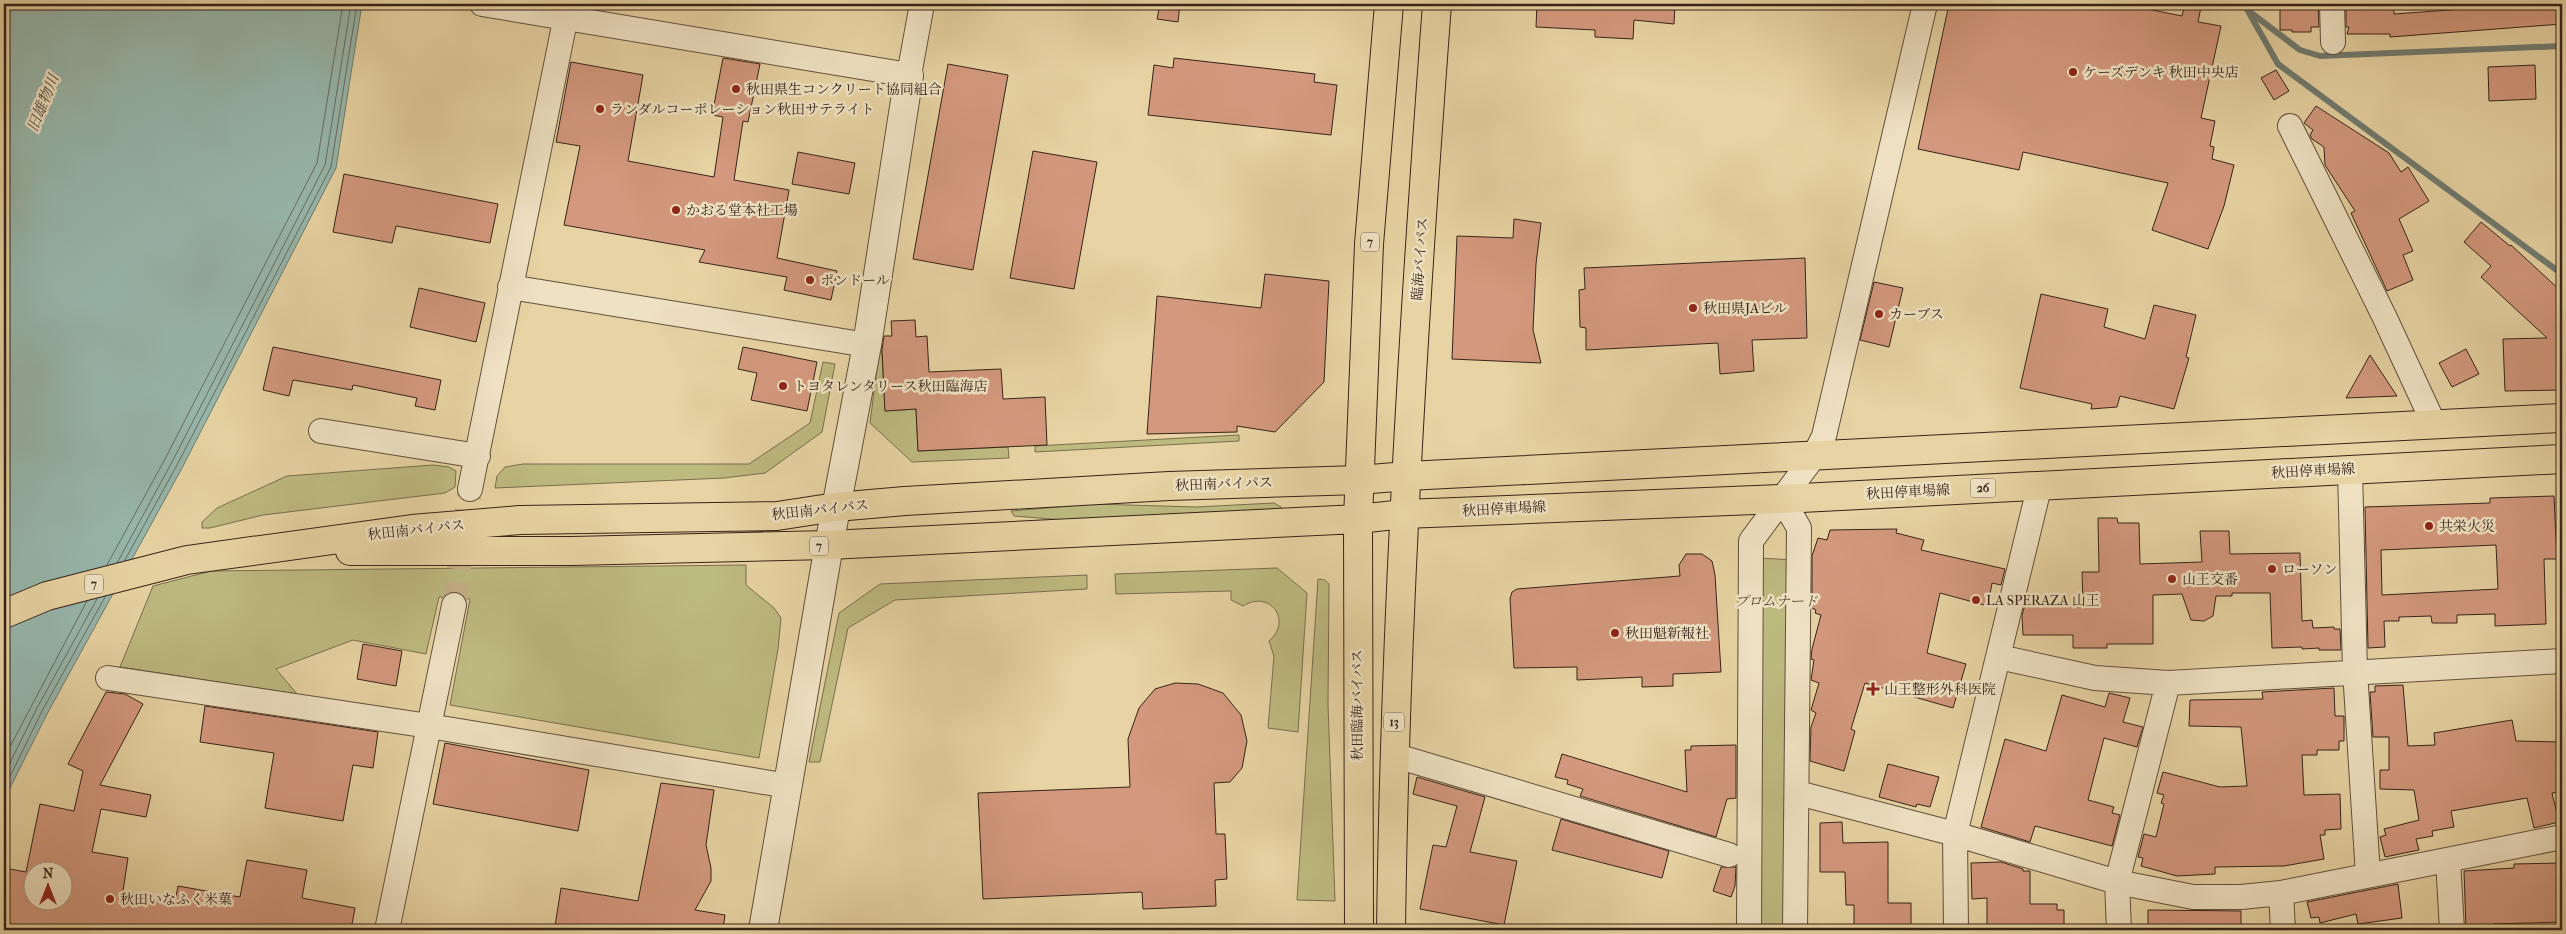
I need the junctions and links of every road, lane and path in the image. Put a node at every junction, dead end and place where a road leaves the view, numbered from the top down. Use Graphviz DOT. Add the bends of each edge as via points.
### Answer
graph roads {
  1 [pos="482,4"];
  2 [pos="922,4"];
  3 [pos="1389,4"];
  4 [pos="1437,4"];
  5 [pos="1925,4"];
  6 [pos="2332,4"];
  7 [pos="566,16"];
  8 [pos="2333,42"];
  9 [pos="908,75"];
  10 [pos="2290,126"];
  11 [pos="510,286"];
  12 [pos="867,346"];
  13 [pos="2562,418"];
  14 [pos="2434,424"];
  15 [pos="320,431"];
  16 [pos="478,456"];
  17 [pos="1814,456"];
  18 [pos="2562,459"];
  19 [pos="2350,469"];
  20 [pos="1407,476"];
  21 [pos="1359,480"];
  22 [pos="2040,484"];
  23 [pos="470,489"];
  24 [pos="1782,499"];
  25 [pos="836,507"];
  26 [pos="1404,514"];
  27 [pos="1358,519"];
  28 [pos="829,545"];
  29 [pos="234,552"];
  30 [pos="454,605"];
  31 [pos="4,614"];
  32 [pos="1999,658"];
  33 [pos="2562,661"];
  34 [pos="2355,671"];
  35 [pos="108,678"];
  36 [pos="2168,683"];
  37 [pos="429,726"];
  38 [pos="1393,756"];
  39 [pos="788,786"];
  40 [pos="1798,793"];
  41 [pos="1955,834"];
  42 [pos="2562,837"];
  43 [pos="1729,855"];
  44 [pos="2448,860"];
  45 [pos="2368,875"];
  46 [pos="2117,882"];
  47 [pos="2280,893"];
  48 [pos="387,930"];
  49 [pos="763,930"];
  50 [pos="1359,930"];
  51 [pos="1391,930"];
  52 [pos="1749,930"];
  53 [pos="1795,930"];
  54 [pos="1956,930"];
  55 [pos="2119,930"];
  56 [pos="2283,930"];
  57 [pos="2452,930"];
  1 -- 7 [label="street"];
  2 -- 9 [label="street"];
  3 -- 21 [label="main road, 7" via="1369,244"];
  4 -- 20 [label="main road, 臨海バイパス"];
  5 -- 17 [label="street" via="1826,428"];
  6 -- 8 [label="street"];
  7 -- 9 [label="street"];
  7 -- 11 [label="street"];
  9 -- 12 [label="street"];
  10 -- 14 [label="street"];
  11 -- 12 [label="street"];
  11 -- 16 [label="street"];
  12 -- 25 [label="street"];
  13 -- 14 [label="main road"];
  14 -- 17 [label="main road"];
  15 -- 16 [label="street"];
  16 -- 23 [label="street"];
  17 -- 20 [label="main road"];
  17 -- 24 [label="street"];
  18 -- 19 [label="main road, 秋田停車場線 / 26"];
  19 -- 22 [label="main road, 秋田停車場線 / 26"];
  19 -- 34 [label="street"];
  20 -- 21 [label="main road, 秋田南バイパス / 7"];
  20 -- 26 [label="main road, 臨海バイパス / 13"];
  21 -- 25 [label="main road, 秋田南バイパス / 7" via="1170,486"];
  21 -- 27 [label="main road, 秋田臨海バイパス"];
  22 -- 24 [label="main road, 秋田停車場線 / 26"];
  22 -- 32 [label="street"];
  24 -- 26 [label="main road, 秋田停車場線 / 26"];
  24 -- 40 [label="street" via="1799,528"];
  24 -- 52 [label="street" via="1752,541"];
  25 -- 28 [label="street"];
  25 -- 29 [label="main road, 秋田南バイパス / 7" via="777,516 520,520 412,529"];
  26 -- 27 [label="main road, 秋田南バイパス / 7"];
  26 -- 38 [label="main road, 13"];
  27 -- 28 [label="main road, 秋田南バイパス / 7"];
  27 -- 50 [label="main road, 秋田臨海バイパス"];
  28 -- 29 [label="main road, 秋田南バイパス / 7" via="572,551"];
  28 -- 39 [label="street"];
  29 -- 31 [label="main road, 秋田南バイパス / 7" via="187,560 48,596"];
  30 -- 37 [label="street"];
  32 -- 36 [label="street" via="2095,678"];
  32 -- 41 [label="street"];
  33 -- 34 [label="street"];
  34 -- 36 [label="street"];
  34 -- 45 [label="street"];
  35 -- 37 [label="street"];
  36 -- 46 [label="street"];
  37 -- 39 [label="street"];
  37 -- 48 [label="street"];
  38 -- 43 [label="street"];
  38 -- 51 [label="main road, 13"];
  39 -- 49 [label="street"];
  40 -- 41 [label="street"];
  40 -- 53 [label="street"];
  41 -- 46 [label="street"];
  41 -- 54 [label="street"];
  42 -- 44 [label="street"];
  44 -- 45 [label="street"];
  44 -- 57 [label="street"];
  45 -- 47 [label="street"];
  46 -- 47 [label="street" via="2193,897 2240,898"];
  46 -- 55 [label="street"];
  47 -- 56 [label="street"];
}
